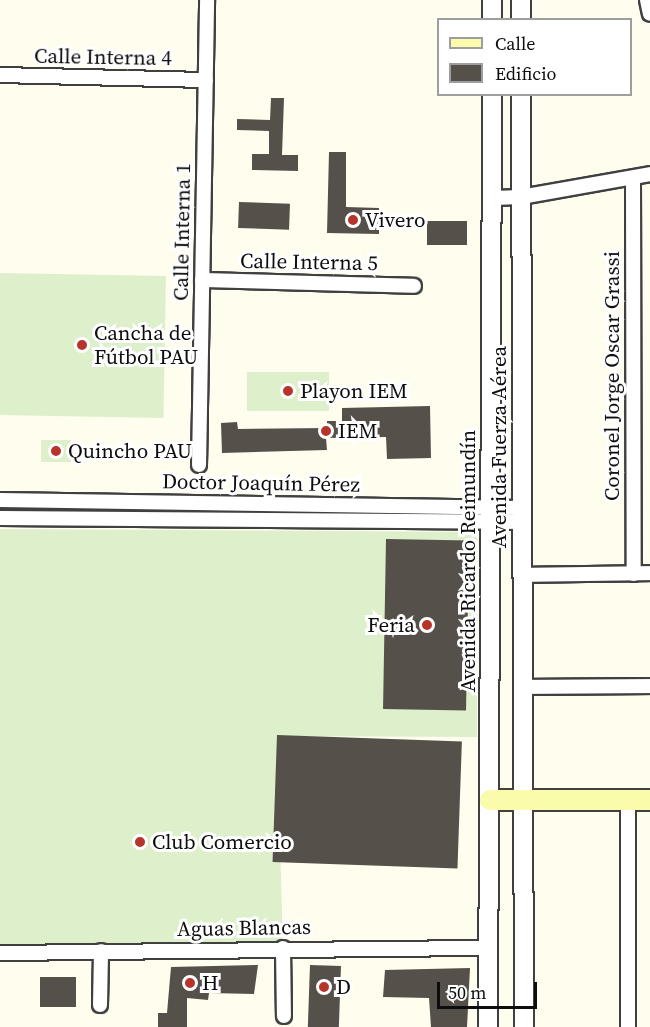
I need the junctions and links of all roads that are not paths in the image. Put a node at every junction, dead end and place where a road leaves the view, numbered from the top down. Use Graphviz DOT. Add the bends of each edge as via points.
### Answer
graph roads {
  1 [pos="207,0"];
  2 [pos="492,0"];
  3 [pos="520,0"];
  4 [pos="647,0"];
  5 [pos="650,14"];
  6 [pos="492,18"];
  7 [pos="520,18"];
  8 [pos="0,75"];
  9 [pos="206,80"];
  10 [pos="492,96"];
  11 [pos="520,96"];
  12 [pos="650,174"];
  13 [pos="633,178"];
  14 [pos="520,197"];
  15 [pos="493,198"];
  16 [pos="202,280"];
  17 [pos="414,286"];
  18 [pos="199,465"];
  19 [pos="0,500"];
  20 [pos="490,514"];
  21 [pos="522,515"];
  22 [pos="0,518"];
  23 [pos="650,573"];
  24 [pos="633,574"];
  25 [pos="522,575"];
  26 [pos="650,686"];
  27 [pos="522,687"];
  28 [pos="490,800"];
  29 [pos="523,800"];
  30 [pos="628,800"];
  31 [pos="650,800"];
  32 [pos="283,948"];
  33 [pos="488,948"];
  34 [pos="101,951"];
  35 [pos="0,953"];
  36 [pos="100,1005"];
  37 [pos="284,1016"];
  38 [pos="488,1027"];
  39 [pos="524,1027"];
  40 [pos="628,1027"];
  1 -- 9 [label="street, Calle Interna 1"];
  2 -- 6 [label="street"];
  3 -- 7 [label="street"];
  4 -- 5 [label="street"];
  8 -- 9 [label="street, Calle Interna 4"];
  9 -- 16 [label="street, Calle Interna 1"];
  10 -- 15 [label="street, Avenida Ricardo Reimundín"];
  11 -- 14 [label="street, Avenida Fuerza Aérea"];
  12 -- 13 [label="street"];
  13 -- 14 [label="street"];
  13 -- 24 [label="street, Coronel Jorge Oscar Grassi"];
  14 -- 15 [label="street"];
  14 -- 21 [label="street, Avenida Fuerza Aérea"];
  15 -- 20 [label="street, Avenida Ricardo Reimundín"];
  16 -- 17 [label="street, Calle Interna 5"];
  16 -- 18 [label="street, Calle Interna 1"];
  19 -- 20 [label="street, Doctor Joaquín Pérez"];
  20 -- 21 [label="street, Doctor Joaquín Pérez"];
  20 -- 22 [label="street, Doctor Joaquín Pérez"];
  20 -- 28 [label="street, Avenida Ricardo Reimundín"];
  21 -- 25 [label="street, Avenida Fuerza Aérea"];
  23 -- 24 [label="street"];
  24 -- 25 [label="street"];
  25 -- 27 [label="street, Avenida Fuerza Aérea"];
  26 -- 27 [label="street"];
  27 -- 29 [label="street, Avenida Fuerza Aérea"];
  28 -- 29 [label="main road"];
  28 -- 33 [label="street, Avenida Ricardo Reimundín"];
  29 -- 30 [label="main road"];
  29 -- 39 [label="street"];
  30 -- 31 [label="main road"];
  30 -- 40 [label="street"];
  32 -- 33 [label="street, Aguas Blancas"];
  32 -- 34 [label="street, Aguas Blancas"];
  32 -- 37 [label="street"];
  33 -- 38 [label="street, Avenida Ricardo Reimundín"];
  34 -- 35 [label="street, Aguas Blancas"];
  34 -- 36 [label="street"];
}
